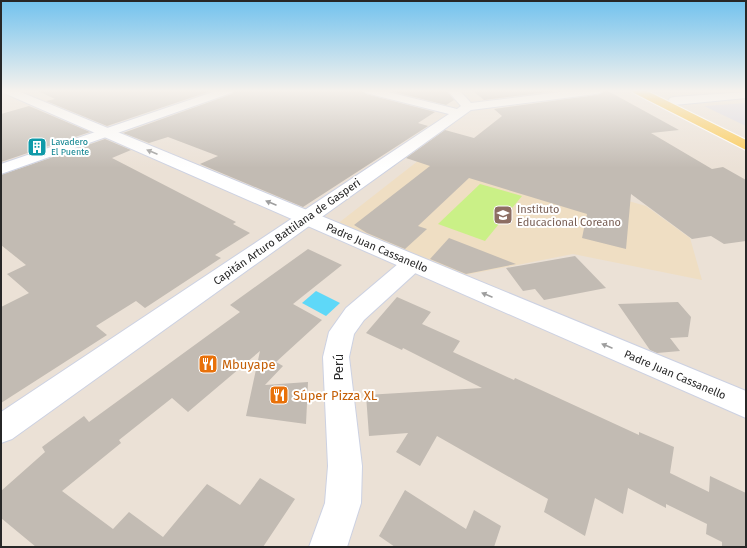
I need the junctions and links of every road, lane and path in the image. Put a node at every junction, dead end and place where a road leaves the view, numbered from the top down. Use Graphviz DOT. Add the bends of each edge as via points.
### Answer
graph roads {
  1 [pos="68,117"];
  2 [pos="154,117"];
  3 [pos="454,117"];
  4 [pos="688,117"];
  5 [pos="706,117"];
  6 [pos="107,133"];
  7 [pos="746,136"];
  8 [pos="746,146"];
  9 [pos="1,170"];
  10 [pos="307,218"];
  11 [pos="413,263"];
  12 [pos="746,405"];
  13 [pos="1,429"];
  14 [pos="328,547"];
  1 -- 6 [label="street, Padre Juan Cassanello"];
  2 -- 6 [label="street"];
  3 -- 10 [label="street, Capitán Arturo Battilana de Gasperi"];
  4 -- 8 [label="main road"];
  5 -- 7 [label="main road"];
  6 -- 9 [label="street"];
  10 -- 6 [label="street, Padre Juan Cassanello, one-way"];
  10 -- 11 [label="street, Padre Juan Cassanello"];
  10 -- 13 [label="street, Capitán Arturo Battilana de Gasperi"];
  12 -- 11 [label="street, Padre Juan Cassanello, one-way"];
  11 -- 14 [label="street, Perú" via="355,314 342,332 336,357 345,466 343,503"];
}
